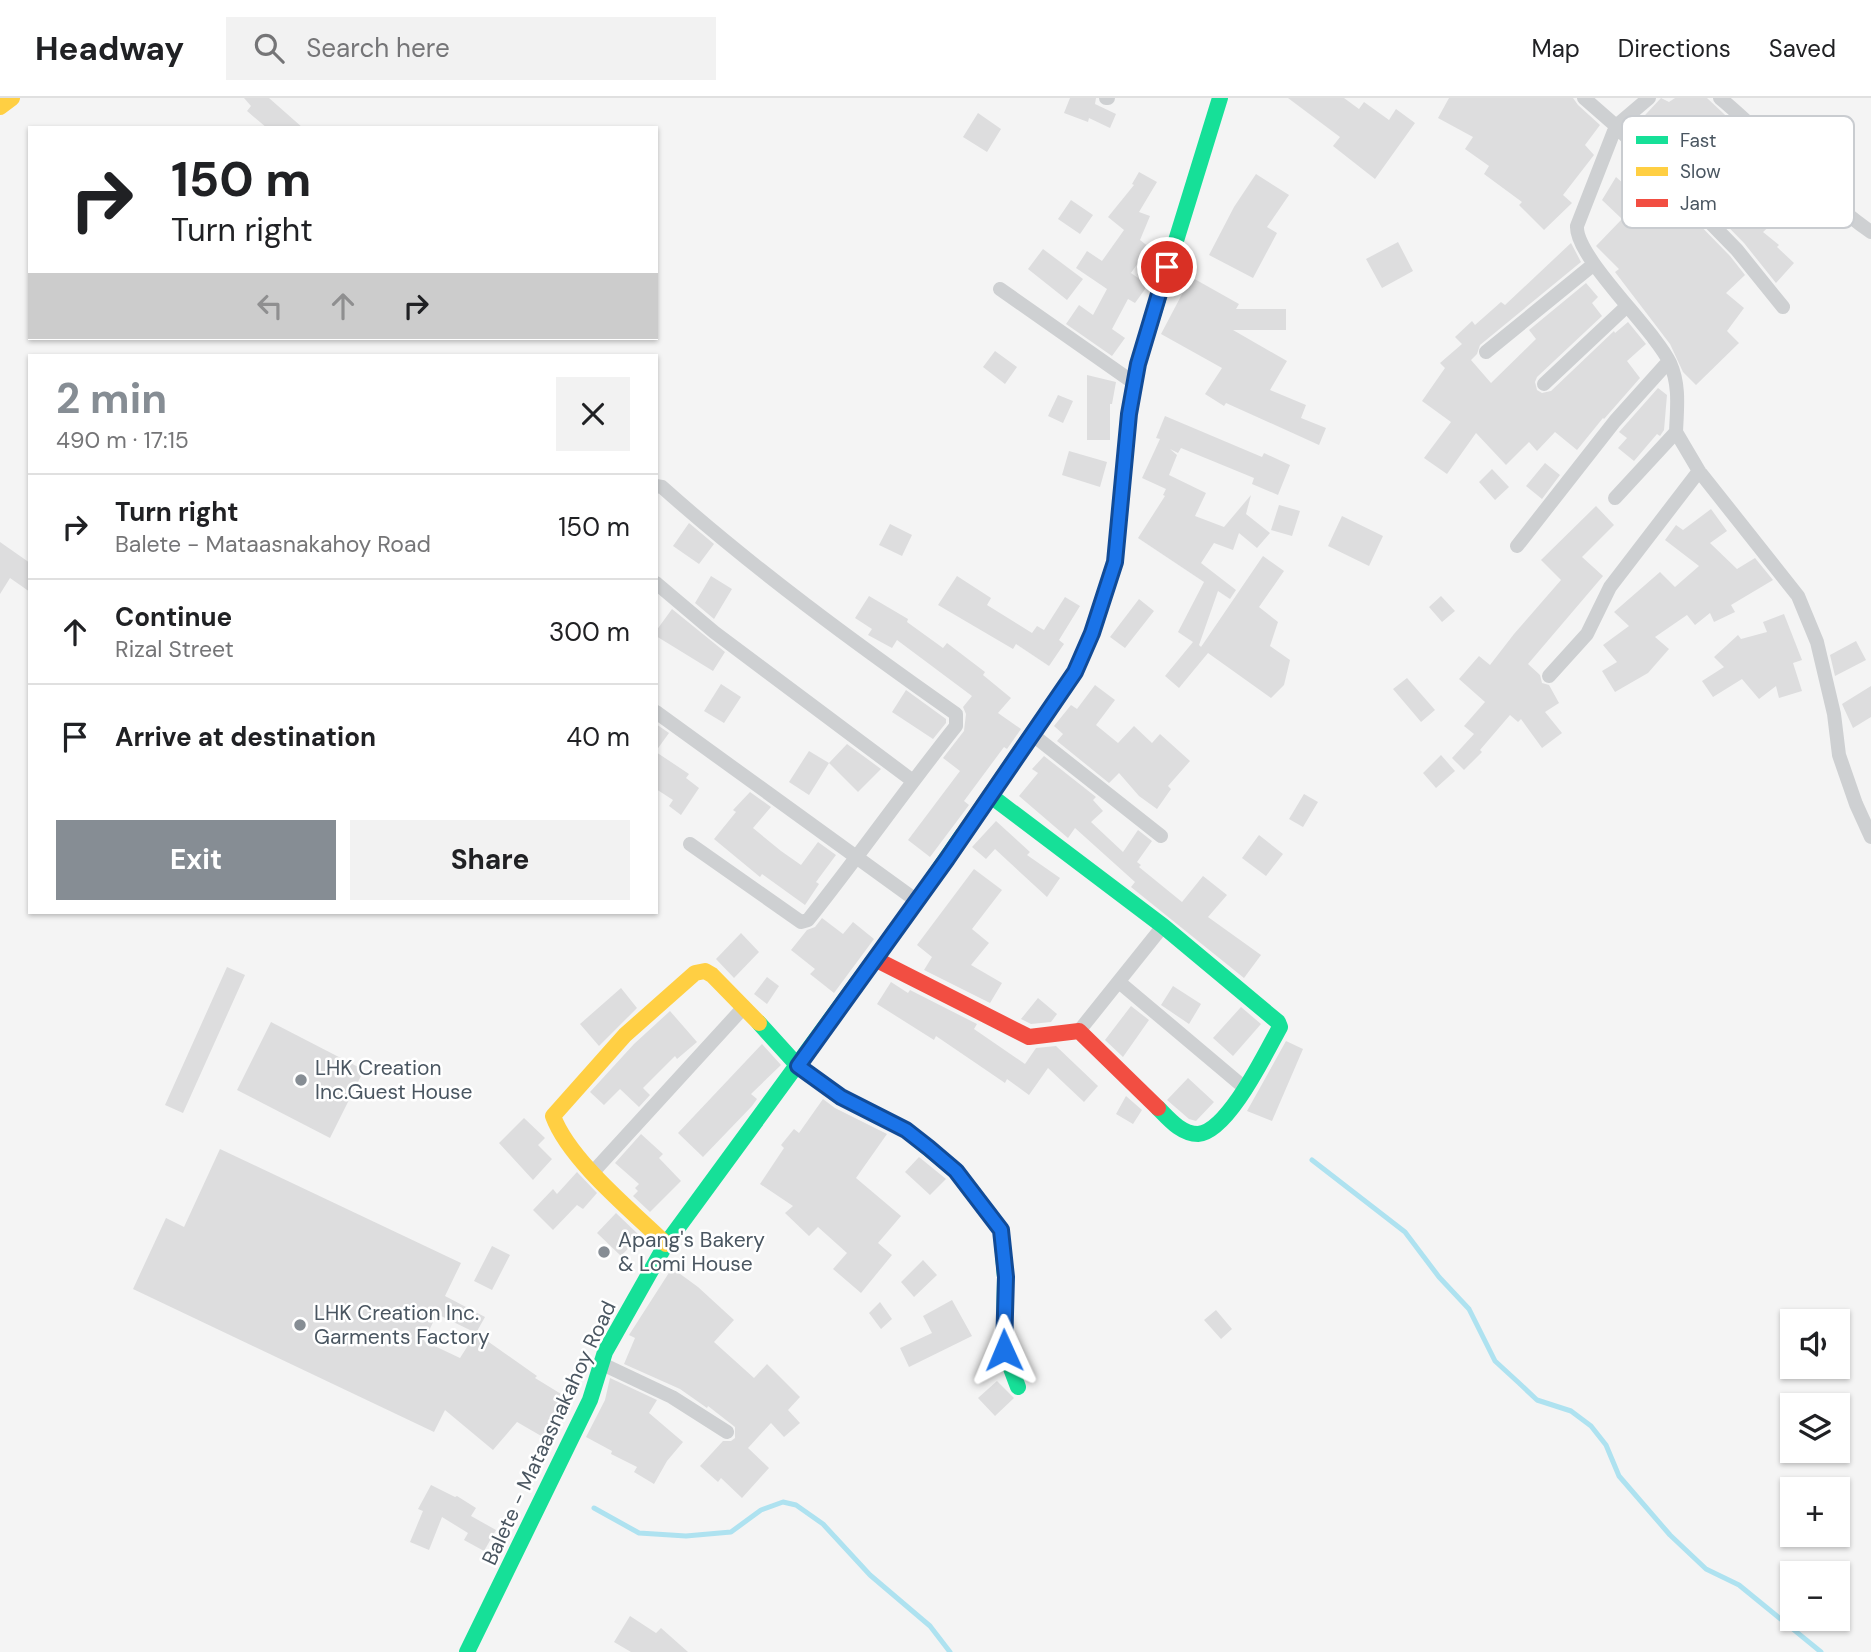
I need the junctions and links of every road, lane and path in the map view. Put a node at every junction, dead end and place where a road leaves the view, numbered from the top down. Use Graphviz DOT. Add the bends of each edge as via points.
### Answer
graph roads {
  1 [pos="12,98"];
  2 [pos="1584,98"];
  3 [pos="1648,98"];
  4 [pos="1720,98"];
  5 [pos="1215,100"];
  6 [pos="0,107"];
  7 [pos="1627,116"];
  8 [pos="1742,116"];
  9 [pos="1622,121"];
  10 [pos="1616,126"];
  11 [pos="1622,132"];
  12 [pos="1854,220"];
  13 [pos="1716,228"];
  14 [pos="1871,232"];
  15 [pos="1594,264"];
  16 [pos="1000,289"];
  17 [pos="1627,306"];
  18 [pos="1783,307"];
  19 [pos="1486,352"];
  20 [pos="1669,361"];
  21 [pos="1134,383"];
  22 [pos="1544,384"];
  23 [pos="1676,432"];
  24 [pos="1699,471"];
  25 [pos="658,486"];
  26 [pos="1615,498"];
  27 [pos="1517,547"];
  28 [pos="658,585"];
  29 [pos="1549,676"];
  30 [pos="658,713"];
  31 [pos="1033,735"];
  32 [pos="913,780"];
  33 [pos="991,796"];
  34 [pos="1161,836"];
  35 [pos="1871,837"];
  36 [pos="690,844"];
  37 [pos="857,859"];
  38 [pos="917,901"];
  39 [pos="1163,926"];
  40 [pos="875,958"];
  41 [pos="1119,982"];
  42 [pos="744,1007"];
  43 [pos="1079,1031"];
  44 [pos="798,1066"];
  45 [pos="1246,1089"];
  46 [pos="594,1171"];
  47 [pos="666,1244"];
  48 [pos="600,1363"];
  49 [pos="1018,1387"];
  50 [pos="727,1432"];
  51 [pos="467,1652"];
  1 -- 6 [label="street"];
  2 -- 10 [label="street"];
  3 -- 7 [label="street"];
  4 -- 8 [label="street"];
  5 -- 21 [label="street, Balete - Mataasnakahoy Road"];
  9 -- 10 [label="street"];
  10 -- 11 [label="street"];
  10 -- 15 [label="street" via="1577,226 1577,236"];
  12 -- 14 [label="street"];
  13 -- 18 [label="street"];
  15 -- 17 [label="street"];
  15 -- 19 [label="street"];
  16 -- 21 [label="street"];
  17 -- 20 [label="street"];
  17 -- 22 [label="street"];
  20 -- 23 [label="street" via="1677,384"];
  20 -- 27 [label="street" via="1615,421"];
  21 -- 31 [label="street, Balete - Mataasnakahoy Road" via="1115,562 1075,672"];
  23 -- 24 [label="street"];
  23 -- 26 [label="street"];
  24 -- 29 [label="street" via="1609,587 1587,634"];
  24 -- 35 [label="street" via="1798,596 1817,642 1839,755"];
  25 -- 32 [label="street" via="956,714 956,726"];
  28 -- 32 [label="street" via="714,632"];
  30 -- 37 [label="street"];
  31 -- 33 [label="street, Balete - Mataasnakahoy Road"];
  31 -- 34 [label="street"];
  32 -- 37 [label="street"];
  33 -- 38 [label="street, Balete - Mataasnakahoy Road"];
  33 -- 39 [label="street"];
  36 -- 37 [label="street" via="801,922 808,920"];
  37 -- 38 [label="street"];
  38 -- 40 [label="street, Balete - Mataasnakahoy Road"];
  39 -- 41 [label="street"];
  39 -- 45 [label="street" via="1280,1024"];
  40 -- 43 [label="street" via="1029,1037"];
  40 -- 44 [label="street, Balete - Mataasnakahoy Road"];
  41 -- 43 [label="street"];
  41 -- 45 [label="street"];
  42 -- 44 [label="street"];
  42 -- 46 [label="street"];
  42 -- 46 [label="street" via="712,975 695,973 625,1035 553,1116 557,1130"];
  43 -- 45 [label="street" via="1184,1131 1200,1134 1220,1123"];
  44 -- 47 [label="street, Balete - Mataasnakahoy Road"];
  44 -- 49 [label="street" via="929,1148 956,1171 1001,1230 1006,1277 1004,1350"];
  46 -- 47 [label="street"];
  47 -- 48 [label="street, Balete - Mataasnakahoy Road"];
  48 -- 50 [label="street" via="672,1397"];
  48 -- 51 [label="street, Balete - Mataasnakahoy Road" via="590,1400"];
}
